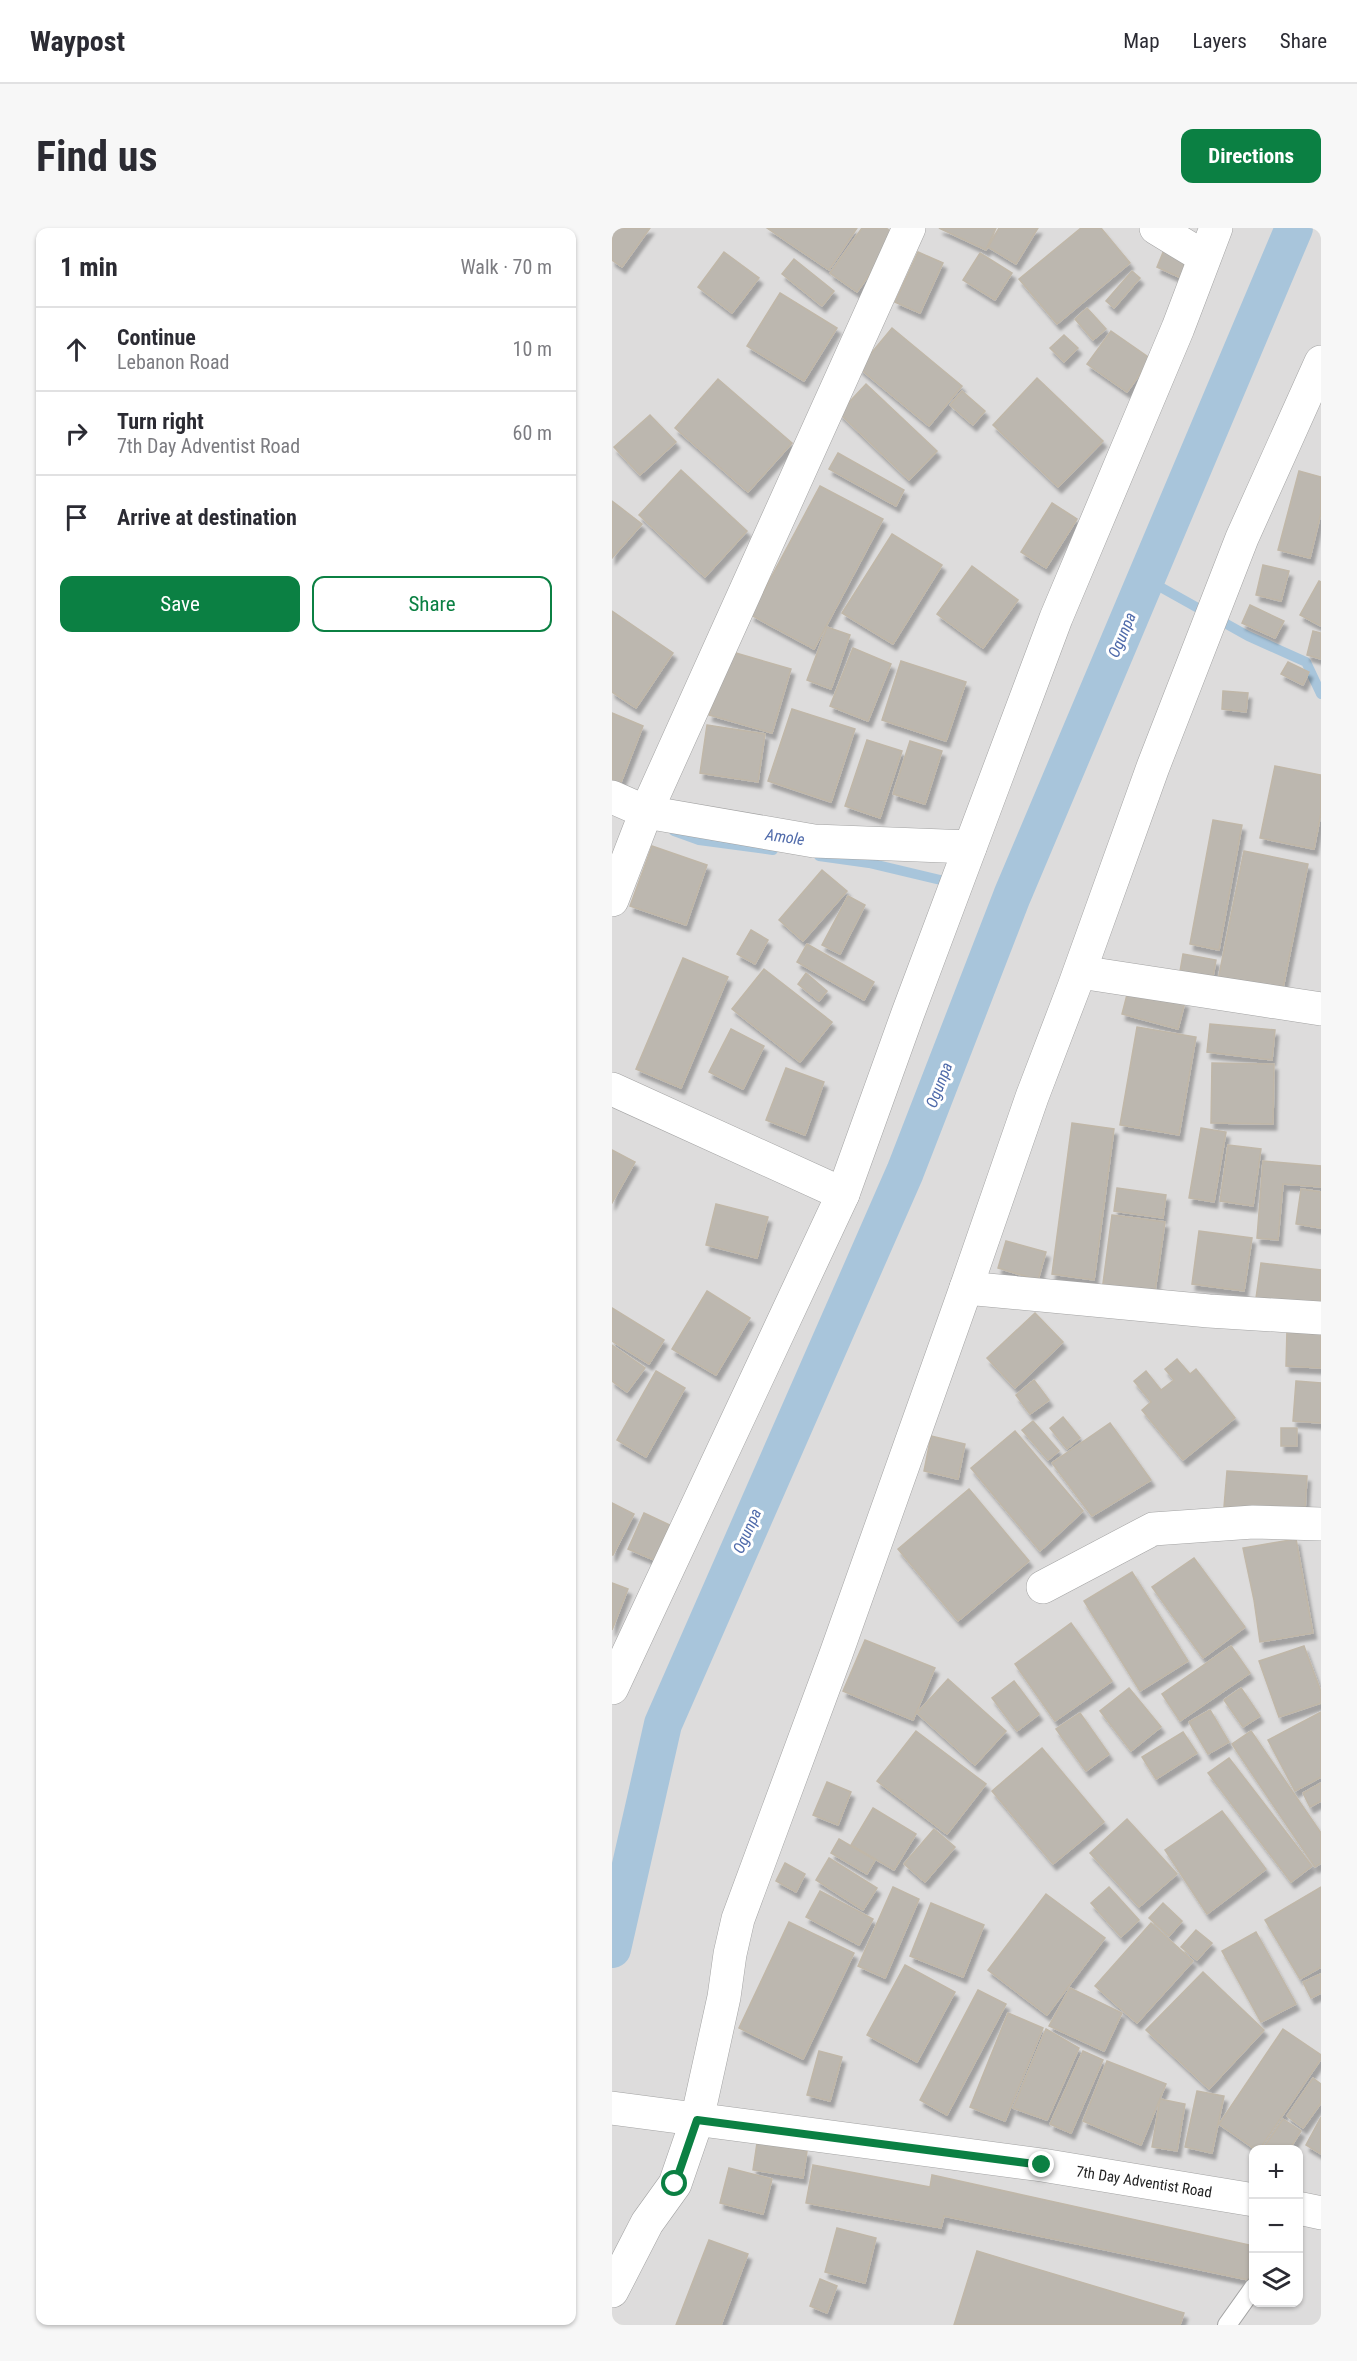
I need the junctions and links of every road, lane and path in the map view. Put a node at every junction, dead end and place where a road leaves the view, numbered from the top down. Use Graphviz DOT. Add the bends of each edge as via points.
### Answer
graph roads {
  1 [pos="909,228"];
  2 [pos="1156,228"];
  3 [pos="1210,242"];
  4 [pos="1321,362"];
  5 [pos="612,797"];
  6 [pos="646,812"];
  7 [pos="970,847"];
  8 [pos="612,900"];
  9 [pos="1080,972"];
  10 [pos="1321,1009"];
  11 [pos="612,1089"];
  12 [pos="843,1194"];
  13 [pos="966,1288"];
  14 [pos="1321,1317"];
  15 [pos="1321,1524"];
  16 [pos="1043,1587"];
  17 [pos="613,1683"];
  18 [pos="612,2108"];
  19 [pos="687,2119"];
  20 [pos="1249,2199"];
  21 [pos="612,2291"];
  22 [pos="1249,2294"];
  23 [pos="1227,2325"];
  1 -- 6 [label="street"];
  2 -- 3 [label="street"];
  3 -- 7 [label="street" via="1056,618"];
  4 -- 9 [label="street" via="1242,538 1152,768"];
  5 -- 6 [label="street"];
  6 -- 7 [label="street" via="814,841"];
  6 -- 8 [label="street"];
  7 -- 12 [label="street"];
  9 -- 10 [label="street"];
  9 -- 13 [label="street"];
  11 -- 12 [label="street"];
  12 -- 17 [label="street"];
  13 -- 14 [label="street" via="1209,1311"];
  13 -- 19 [label="street" via="738,1919 724,1997"];
  15 -- 16 [label="street" via="1253,1522 1153,1529"];
  18 -- 19 [label="street, 7th Day Adventist Road"];
  19 -- 20 [label="street, 7th Day Adventist Road" via="1042,2165"];
  19 -- 21 [label="street" via="675,2184 647,2223"];
  22 -- 23 [label="lane"];
}
